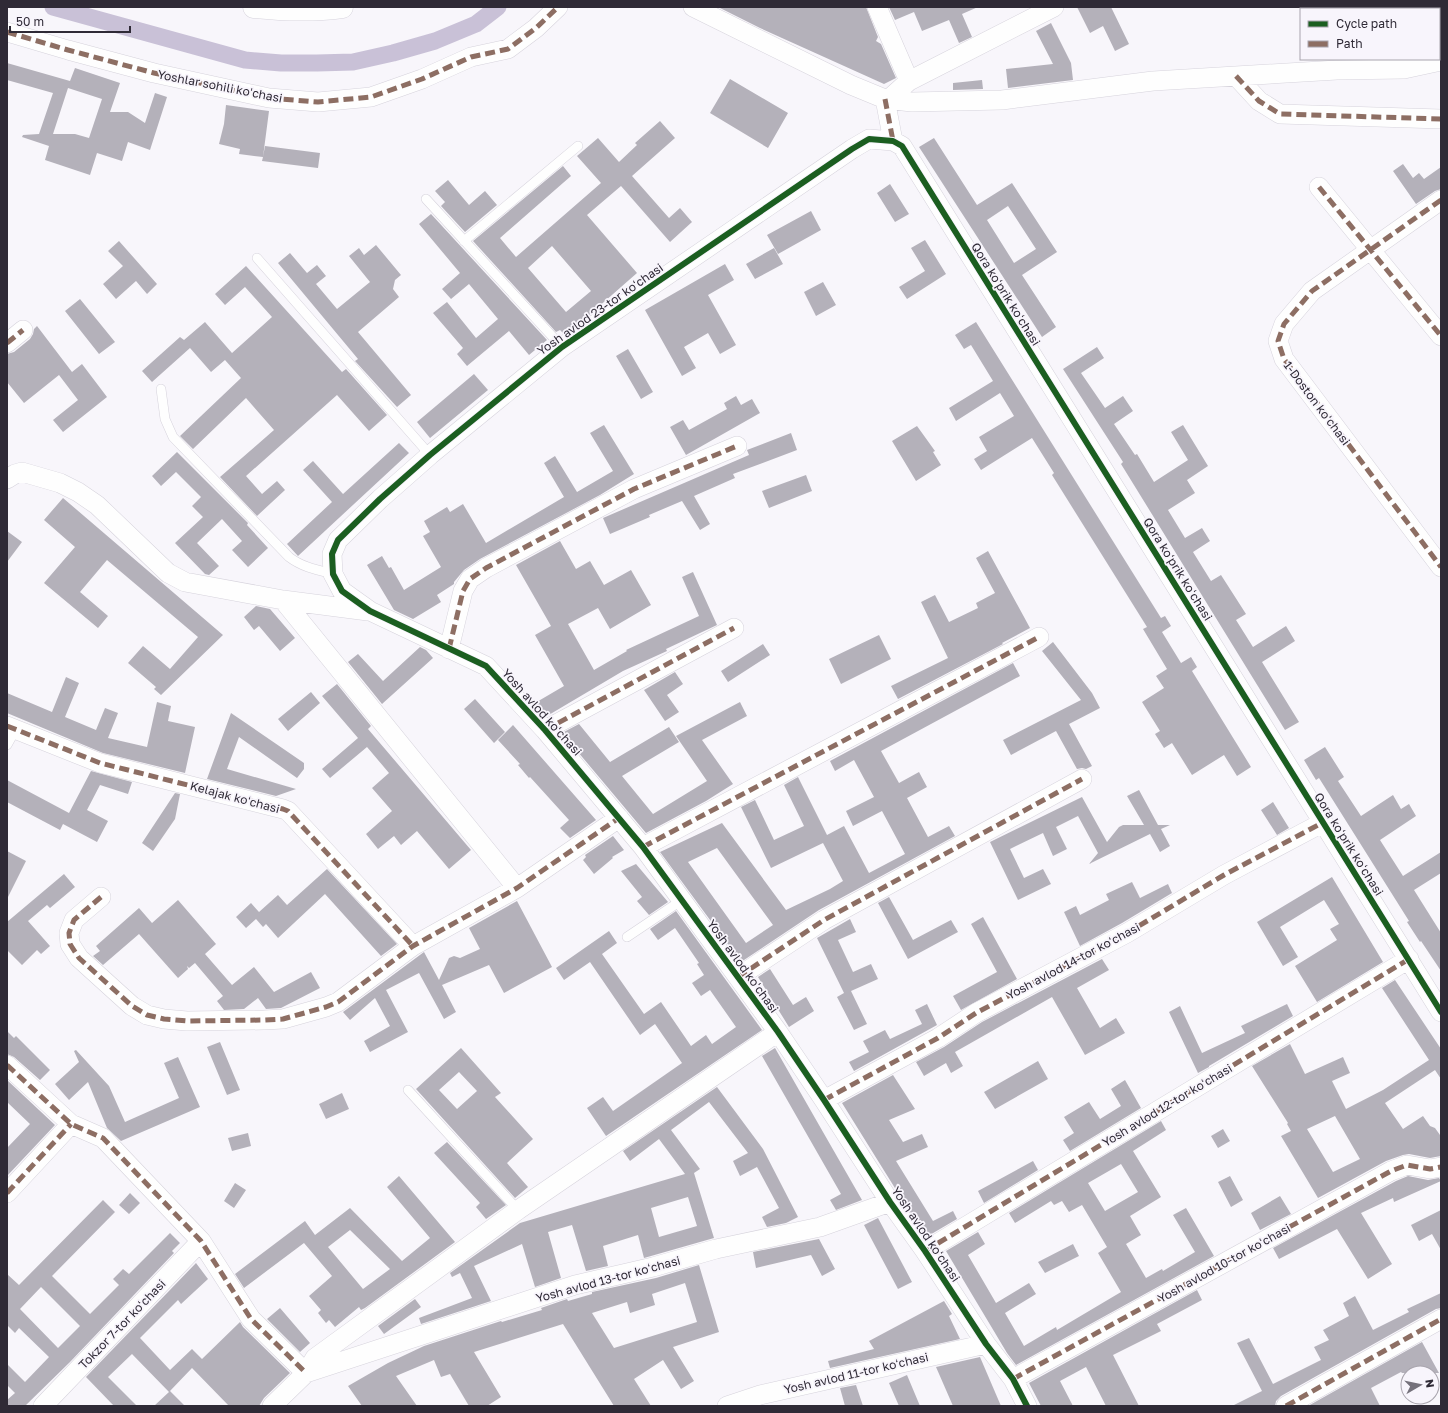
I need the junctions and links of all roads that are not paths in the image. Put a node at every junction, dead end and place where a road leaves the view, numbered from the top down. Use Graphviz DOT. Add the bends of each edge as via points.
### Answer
graph roads {
  1 [pos="254,7"];
  2 [pos="342,7"];
  3 [pos="558,7"];
  4 [pos="693,7"];
  5 [pos="877,7"];
  6 [pos="1049,8"];
  7 [pos="7,32"];
  8 [pos="1441,61"];
  9 [pos="1236,76"];
  10 [pos="909,81"];
  11 [pos="889,116"];
  12 [pos="1441,119"];
  13 [pos="578,146"];
  14 [pos="1318,187"];
  15 [pos="426,198"];
  16 [pos="1441,200"];
  17 [pos="464,241"];
  18 [pos="1370,250"];
  19 [pos="257,258"];
  20 [pos="23,330"];
  21 [pos="1441,336"];
  22 [pos="7,343"];
  23 [pos="562,347"];
  24 [pos="161,389"];
  25 [pos="737,446"];
  26 [pos="430,455"];
  27 [pos="7,480"];
  28 [pos="1441,567"];
  29 [pos="333,574"];
  30 [pos="283,600"];
  31 [pos="370,611"];
  32 [pos="734,628"];
  33 [pos="1039,637"];
  34 [pos="449,649"];
  35 [pos="545,730"];
  36 [pos="10,734"];
  37 [pos="1082,779"];
  38 [pos="619,818"];
  39 [pos="1322,823"];
  40 [pos="643,847"];
  41 [pos="517,888"];
  42 [pos="101,898"];
  43 [pos="682,900"];
  44 [pos="627,937"];
  45 [pos="413,946"];
  46 [pos="1409,959"];
  47 [pos="738,977"];
  48 [pos="1441,1012"];
  49 [pos="778,1032"];
  50 [pos="7,1065"];
  51 [pos="408,1090"];
  52 [pos="824,1100"];
  53 [pos="71,1124"];
  54 [pos="1441,1167"];
  55 [pos="7,1193"];
  56 [pos="890,1202"];
  57 [pos="518,1210"];
  58 [pos="201,1241"];
  59 [pos="925,1251"];
  60 [pos="1441,1319"];
  61 [pos="986,1344"];
  62 [pos="306,1373"];
  63 [pos="1012,1379"];
  64 [pos="43,1406"];
  65 [pos="272,1406"];
  66 [pos="727,1406"];
  67 [pos="1027,1406"];
  68 [pos="1286,1406"];
  1 -- 2 [label="street"];
  3 -- 7 [label="street, Yoshlar sohili koʻchasi" via="508,49 471,57 422,79 372,97 318,102 269,98 154,73"];
  4 -- 11 [label="street" via="851,85"];
  5 -- 10 [label="street"];
  6 -- 10 [label="street"];
  8 -- 9 [label="street" via="1404,69"];
  9 -- 11 [label="street" via="1153,81 1002,100 912,102"];
  9 -- 12 [label="street" via="1259,100 1280,114"];
  10 -- 11 [label="street"];
  11 -- 23 [label="street, Yosh avlod 23-tor koʻchasi" via="869,139"];
  11 -- 39 [label="street, Qora koʻprik koʻchasi" via="902,146 959,241 1151,545"];
  13 -- 17 [label="lane"];
  14 -- 18 [label="street"];
  15 -- 17 [label="lane"];
  16 -- 18 [label="street, 1-Doston koʻchasi"];
  17 -- 23 [label="lane"];
  18 -- 21 [label="street"];
  18 -- 28 [label="street, 1-Doston koʻchasi" via="1312,291 1284,324 1278,341 1284,359"];
  19 -- 26 [label="lane"];
  20 -- 22 [label="street"];
  23 -- 26 [label="street, Yosh avlod 23-tor koʻchasi"];
  24 -- 29 [label="lane" via="165,419 176,440 297,563"];
  25 -- 34 [label="street" via="634,489 486,568 470,580 463,591"];
  26 -- 29 [label="street, Yosh avlod 23-tor koʻchasi" via="338,540 332,554"];
  27 -- 30 [label="street" via="22,472 60,483 78,492 97,506 168,573 185,582"];
  29 -- 31 [label="street, Yosh avlod 23-tor koʻchasi" via="342,591"];
  30 -- 31 [label="street"];
  30 -- 41 [label="street"];
  31 -- 34 [label="street, Yosh avlod koʻchasi"];
  32 -- 35 [label="street"];
  33 -- 40 [label="street"];
  34 -- 35 [label="street, Yosh avlod koʻchasi" via="486,666"];
  35 -- 38 [label="street, Yosh avlod koʻchasi"];
  36 -- 45 [label="street, Kelajak koʻchasi" via="100,763 288,811"];
  37 -- 47 [label="street" via="824,920"];
  38 -- 40 [label="street, Yosh avlod koʻchasi"];
  38 -- 41 [label="street"];
  39 -- 46 [label="street, Qora koʻprik koʻchasi"];
  39 -- 52 [label="street, Yosh avlod 14-tor koʻchasi" via="1224,875 1126,933 976,1013 938,1038"];
  40 -- 43 [label="street, Yosh avlod koʻchasi"];
  41 -- 45 [label="street"];
  42 -- 45 [label="street" via="74,920 69,933 70,944 79,958 132,1006 164,1019 283,1019 314,1010 338,1002"];
  43 -- 44 [label="lane"];
  43 -- 47 [label="street, Yosh avlod koʻchasi"];
  46 -- 48 [label="street, Qora koʻprik koʻchasi"];
  46 -- 59 [label="street, Yosh avlod 12-tor koʻchasi"];
  47 -- 49 [label="street, Yosh avlod koʻchasi"];
  49 -- 52 [label="street, Yosh avlod koʻchasi"];
  49 -- 57 [label="street"];
  50 -- 53 [label="street"];
  51 -- 57 [label="lane"];
  52 -- 56 [label="street, Yosh avlod koʻchasi"];
  53 -- 55 [label="street"];
  53 -- 58 [label="street" via="103,1138"];
  54 -- 63 [label="street, Yosh avlod 10-tor koʻchasi" via="1430,1169 1407,1165 1391,1171"];
  56 -- 59 [label="street, Yosh avlod koʻchasi"];
  56 -- 62 [label="street, Yosh avlod 13-tor koʻchasi" via="820,1227 716,1249 575,1285"];
  57 -- 62 [label="street" via="315,1358"];
  58 -- 62 [label="street" via="251,1319"];
  58 -- 64 [label="street, Tokzor 7-tor koʻchasi"];
  59 -- 61 [label="street, Yosh avlod koʻchasi"];
  60 -- 68 [label="street"];
  61 -- 63 [label="street, Yosh avlod koʻchasi"];
  61 -- 66 [label="street, Yosh avlod 11-tor koʻchasi" via="760,1395"];
  62 -- 65 [label="street"];
  63 -- 67 [label="street, Yosh avlod koʻchasi"];
}
